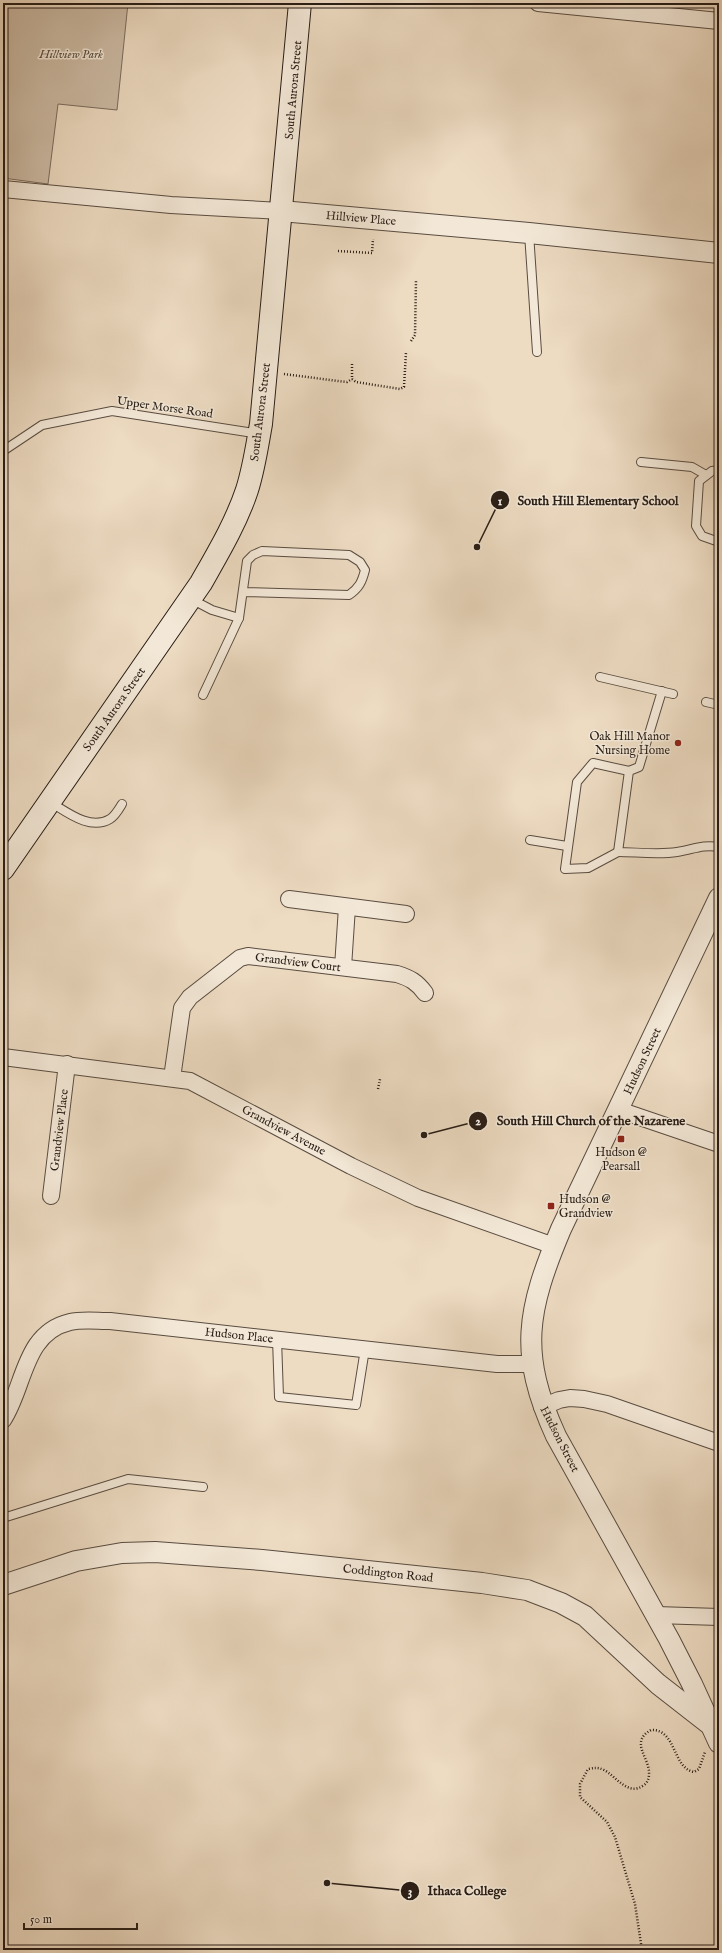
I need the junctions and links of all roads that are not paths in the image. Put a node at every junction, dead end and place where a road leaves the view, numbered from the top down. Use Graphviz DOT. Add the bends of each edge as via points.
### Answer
graph roads {
  1 [pos="300,3"];
  2 [pos="538,3"];
  3 [pos="719,21"];
  4 [pos="3,189"];
  5 [pos="281,212"];
  6 [pos="529,233"];
  7 [pos="719,253"];
  8 [pos="537,352"];
  9 [pos="260,434"];
  10 [pos="3,451"];
  11 [pos="641,462"];
  12 [pos="719,470"];
  13 [pos="706,475"];
  14 [pos="719,542"];
  15 [pos="244,592"];
  16 [pos="190,598"];
  17 [pos="239,618"];
  18 [pos="600,677"];
  19 [pos="662,691"];
  20 [pos="674,694"];
  21 [pos="203,695"];
  22 [pos="706,702"];
  23 [pos="719,705"];
  24 [pos="629,771"];
  25 [pos="50,802"];
  26 [pos="122,804"];
  27 [pos="530,840"];
  28 [pos="567,846"];
  29 [pos="719,846"];
  30 [pos="618,852"];
  31 [pos="3,869"];
  32 [pos="719,898"];
  33 [pos="289,899"];
  34 [pos="347,907"];
  35 [pos="406,914"];
  36 [pos="342,967"];
  37 [pos="425,993"];
  38 [pos="3,1057"];
  39 [pos="67,1064"];
  40 [pos="172,1078"];
  41 [pos="619,1110"];
  42 [pos="719,1144"];
  43 [pos="51,1196"];
  44 [pos="554,1246"];
  45 [pos="277,1339"];
  46 [pos="364,1348"];
  47 [pos="532,1364"];
  48 [pos="542,1407"];
  49 [pos="3,1420"];
  50 [pos="719,1443"];
  51 [pos="203,1487"];
  52 [pos="3,1518"];
  53 [pos="3,1585"];
  54 [pos="656,1615"];
  55 [pos="719,1617"];
  56 [pos="712,1740"];
  1 -- 5 [label="main road, South Aurora Street"];
  2 -- 3 [label="street"];
  4 -- 5 [label="street, Hillview Place" via="171,205"];
  5 -- 6 [label="street, Hillview Place"];
  5 -- 9 [label="main road, South Aurora Street"];
  6 -- 7 [label="street, Hillview Place"];
  6 -- 8 [label="lane"];
  9 -- 10 [label="lane, Upper Morse Road" via="112,411 42,425"];
  9 -- 16 [label="main road, South Aurora Street" via="253,470 238,514 205,576"];
  11 -- 13 [label="lane" via="692,466"];
  12 -- 13 [label="lane"];
  13 -- 14 [label="lane" via="699,481 696,526 702,536"];
  15 -- 15 [label="lane" via="247,561 262,551 349,555 360,562 365,570 357,589 349,595"];
  15 -- 17 [label="lane"];
  16 -- 17 [label="lane" via="212,610"];
  16 -- 25 [label="main road, South Aurora Street"];
  17 -- 21 [label="lane"];
  18 -- 19 [label="lane"];
  19 -- 20 [label="lane"];
  19 -- 24 [label="lane" via="639,767"];
  22 -- 23 [label="lane"];
  24 -- 28 [label="lane" via="593,763 581,777 577,782"];
  24 -- 30 [label="lane"];
  25 -- 26 [label="lane" via="83,821 91,822 103,822 112,818"];
  25 -- 31 [label="main road, South Aurora Street"];
  27 -- 28 [label="lane"];
  28 -- 30 [label="lane" via="565,869 588,868"];
  29 -- 30 [label="lane" via="692,847 676,853"];
  32 -- 41 [label="street, Hudson Street"];
  33 -- 34 [label="street"];
  34 -- 35 [label="street"];
  34 -- 36 [label="street"];
  36 -- 37 [label="street, Grandview Court" via="397,974 419,984"];
  36 -- 40 [label="street, Grandview Court" via="248,956 240,958 185,1002"];
  38 -- 39 [label="street, Grandview Avenue"];
  39 -- 40 [label="street, Grandview Avenue"];
  39 -- 43 [label="street, Grandview Place"];
  40 -- 44 [label="street, Grandview Avenue" via="190,1081 203,1087 351,1166 418,1198"];
  41 -- 42 [label="street"];
  41 -- 44 [label="street, Hudson Street"];
  44 -- 47 [label="street, Hudson Street" via="545,1267 533,1312 530,1338"];
  45 -- 46 [label="street, Hudson Place"];
  45 -- 46 [label="lane" via="279,1396 356,1405"];
  45 -- 49 [label="street, Hudson Place" via="110,1321 70,1322 49,1331 41,1338 33,1350 15,1400"];
  46 -- 47 [label="street, Hudson Place" via="497,1364"];
  47 -- 48 [label="street, Hudson Street"];
  48 -- 50 [label="street" via="559,1400 584,1399 607,1404"];
  48 -- 54 [label="street, Hudson Street"];
  51 -- 52 [label="lane" via="128,1479"];
  53 -- 56 [label="street, Coddington Road" via="76,1561 122,1553 155,1552 262,1560 527,1590 561,1603 585,1616 658,1684"];
  54 -- 55 [label="street"];
  54 -- 56 [label="street, Hudson Street"];
}
